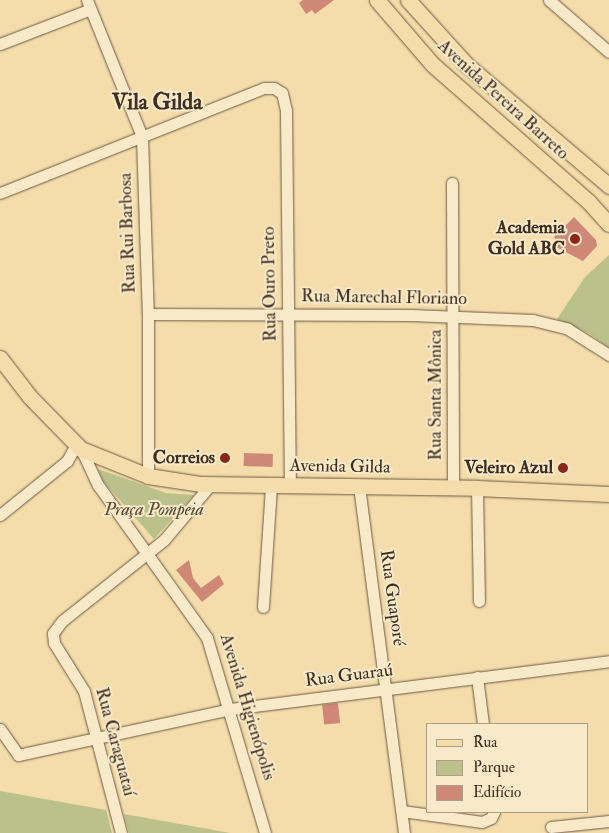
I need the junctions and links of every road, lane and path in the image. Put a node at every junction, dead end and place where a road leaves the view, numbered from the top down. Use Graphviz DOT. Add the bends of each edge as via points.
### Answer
graph roads {
  1 [pos="377,0"];
  2 [pos="408,0"];
  3 [pos="549,0"];
  4 [pos="89,4"];
  5 [pos="0,44"];
  6 [pos="609,52"];
  7 [pos="142,137"];
  8 [pos="603,178"];
  9 [pos="452,183"];
  10 [pos="609,186"];
  11 [pos="0,193"];
  12 [pos="609,224"];
  13 [pos="148,314"];
  14 [pos="287,314"];
  15 [pos="453,317"];
  16 [pos="609,355"];
  17 [pos="0,358"];
  18 [pos="79,447"];
  19 [pos="148,476"];
  20 [pos="211,484"];
  21 [pos="271,485"];
  22 [pos="290,485"];
  23 [pos="359,486"];
  24 [pos="453,488"];
  25 [pos="477,488"];
  26 [pos="609,494"];
  27 [pos="0,515"];
  28 [pos="148,554"];
  29 [pos="479,601"];
  30 [pos="263,607"];
  31 [pos="609,660"];
  32 [pos="478,677"];
  33 [pos="386,689"];
  34 [pos="230,709"];
  35 [pos="484,723"];
  36 [pos="0,729"];
  37 [pos="96,736"];
  38 [pos="402,811"];
  39 [pos="494,813"];
  40 [pos="609,821"];
  41 [pos="551,827"];
  42 [pos="121,833"];
  43 [pos="265,833"];
  44 [pos="404,833"];
  1 -- 12 [label="main road, Avenida Pereira Barreto" via="432,64 588,201"];
  2 -- 8 [label="main road, Avenida Pereira Barreto" via="467,65"];
  3 -- 6 [label="street"];
  4 -- 5 [label="street"];
  4 -- 7 [label="street, Rua Rui Barbosa"];
  7 -- 11 [label="street"];
  7 -- 13 [label="street, Rua Rui Barbosa"];
  7 -- 14 [label="street, Rua Ouro Preto" via="264,88 274,88 282,93 285,102"];
  8 -- 10 [label="main road, Avenida Pereira Barreto"];
  9 -- 15 [label="street, Rua Santa Mônica"];
  13 -- 14 [label="street, Rua Marechal Floriano"];
  13 -- 19 [label="street, Rua Rui Barbosa"];
  14 -- 15 [label="street, Rua Marechal Floriano"];
  14 -- 22 [label="street, Rua Ouro Preto"];
  15 -- 16 [label="street, Rua Marechal Floriano" via="548,322 587,339"];
  15 -- 24 [label="street, Rua Santa Mônica"];
  17 -- 18 [label="main road, Avenida Higienópolis" via="30,397"];
  18 -- 19 [label="main road, Avenida Gilda"];
  18 -- 27 [label="street" via="67,461"];
  18 -- 28 [label="street, Avenida Higienópolis" via="98,485"];
  19 -- 20 [label="main road, Avenida Gilda"];
  20 -- 21 [label="main road, Avenida Gilda"];
  20 -- 28 [label="street" via="164,540"];
  21 -- 22 [label="main road, Avenida Gilda"];
  21 -- 30 [label="street"];
  22 -- 23 [label="main road, Avenida Gilda"];
  23 -- 24 [label="main road, Avenida Gilda"];
  23 -- 33 [label="street, Rua Guaporé"];
  24 -- 25 [label="main road, Avenida Gilda"];
  25 -- 26 [label="main road, Avenida Gilda"];
  25 -- 29 [label="street"];
  28 -- 34 [label="street, Avenida Higienópolis" via="207,638"];
  28 -- 37 [label="street, Rua Caraguataí" via="62,621 52,637 81,685"];
  31 -- 32 [label="street, Rua Guaraú"];
  32 -- 33 [label="street, Rua Guaraú"];
  32 -- 35 [label="street"];
  33 -- 34 [label="street, Rua Guaraú"];
  33 -- 38 [label="street, Rua Guaporé"];
  34 -- 37 [label="street, Rua Guaraú"];
  34 -- 43 [label="street, Avenida Higienópolis"];
  36 -- 37 [label="street, Rua Guaraú" via="18,755"];
  37 -- 42 [label="street, Rua Caraguataí"];
  38 -- 39 [label="street" via="482,822 492,818"];
  38 -- 44 [label="street, Rua Guaporé"];
  40 -- 41 [label="street"];
}
